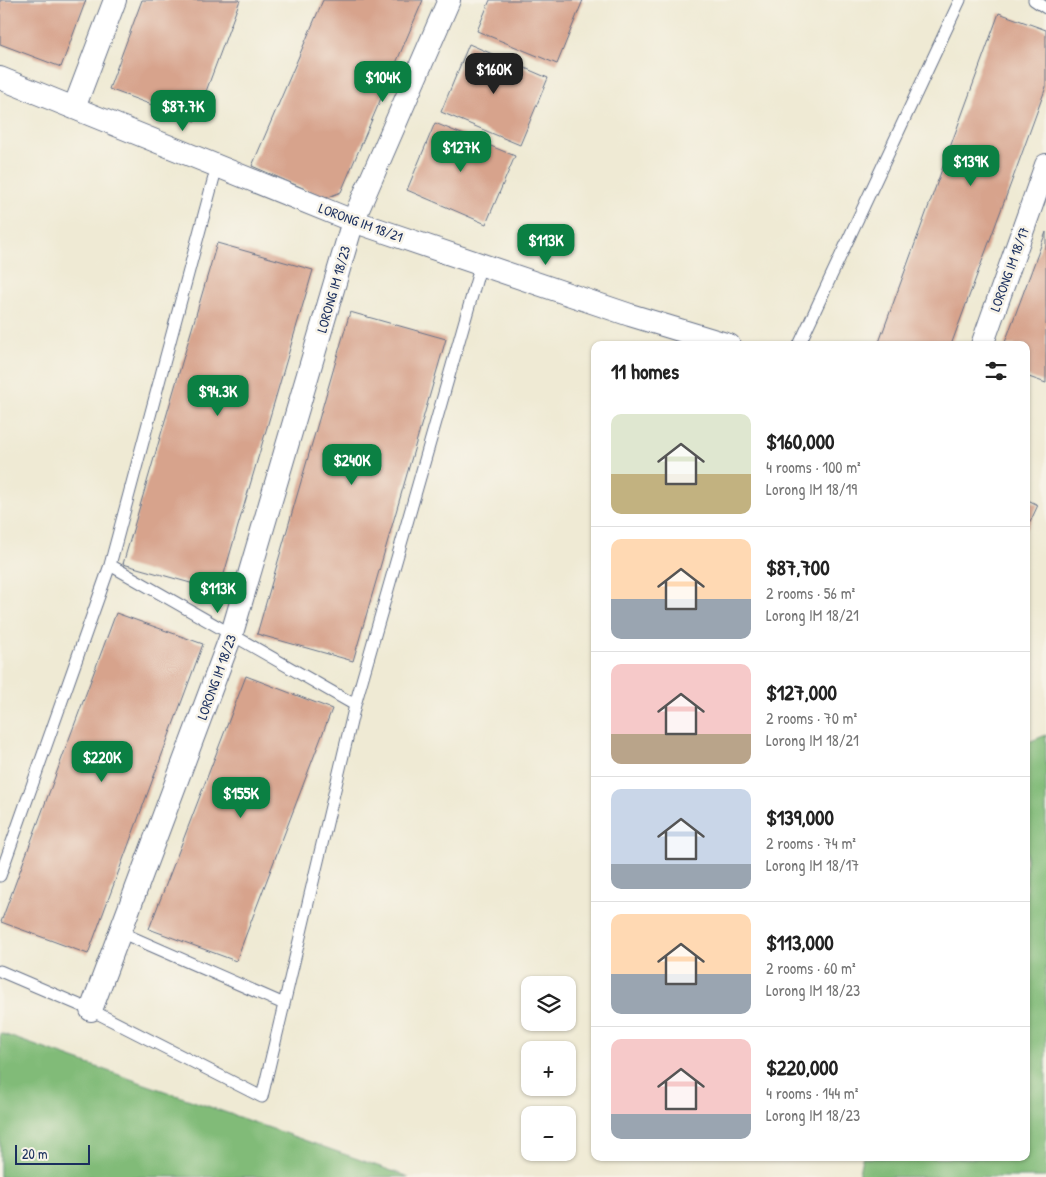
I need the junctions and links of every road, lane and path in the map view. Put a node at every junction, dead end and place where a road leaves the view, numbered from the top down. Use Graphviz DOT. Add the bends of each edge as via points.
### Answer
graph roads {
  1 [pos="115,0"];
  2 [pos="449,0"];
  3 [pos="960,0"];
  4 [pos="1034,0"];
  5 [pos="1046,8"];
  6 [pos="0,78"];
  7 [pos="74,108"];
  8 [pos="1046,165"];
  9 [pos="217,166"];
  10 [pos="353,221"];
  11 [pos="481,264"];
  12 [pos="716,341"];
  13 [pos="801,341"];
  14 [pos="983,341"];
  15 [pos="110,565"];
  16 [pos="232,633"];
  17 [pos="355,704"];
  18 [pos="0,876"];
  19 [pos="120,932"];
  20 [pos="0,971"];
  21 [pos="284,1004"];
  22 [pos="91,1010"];
  1 -- 7 [label="street"];
  2 -- 10 [label="street, LORONG IM 18/23"];
  3 -- 13 [label="lane"];
  4 -- 5 [label="lane"];
  6 -- 7 [label="street, LORONG IM 18/21"];
  7 -- 9 [label="street, LORONG IM 18/21"];
  8 -- 14 [label="street, LORONG IM 18/17"];
  9 -- 10 [label="street, LORONG IM 18/21"];
  9 -- 15 [label="lane"];
  10 -- 11 [label="street, LORONG IM 18/21"];
  10 -- 16 [label="street, LORONG IM 18/23"];
  11 -- 12 [label="street, LORONG IM 18/21"];
  11 -- 17 [label="lane"];
  15 -- 16 [label="lane"];
  15 -- 18 [label="lane"];
  16 -- 17 [label="lane"];
  16 -- 19 [label="street, LORONG IM 18/23"];
  17 -- 21 [label="lane"];
  19 -- 21 [label="lane"];
  19 -- 22 [label="street, LORONG IM 18/23"];
  20 -- 22 [label="lane"];
  21 -- 22 [label="lane" via="262,1097"];
}
